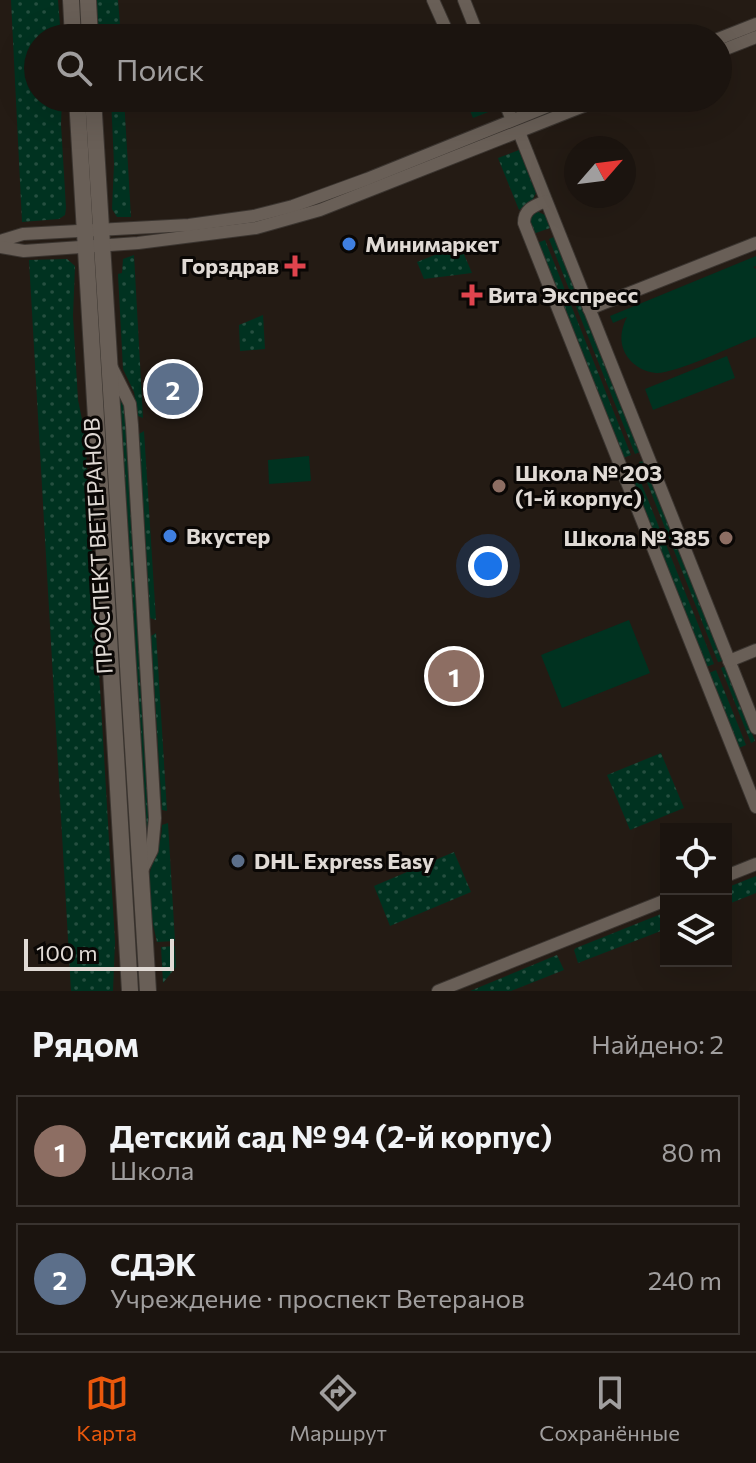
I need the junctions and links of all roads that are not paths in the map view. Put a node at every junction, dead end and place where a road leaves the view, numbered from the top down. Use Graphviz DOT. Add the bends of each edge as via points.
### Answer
graph roads {
  1 [pos="71,0"];
  2 [pos="88,0"];
  3 [pos="433,0"];
  4 [pos="464,0"];
  5 [pos="72,24"];
  6 [pos="89,24"];
  7 [pos="444,24"];
  8 [pos="472,24"];
  9 [pos="756,24"];
  10 [pos="732,33"];
  11 [pos="756,37"];
  12 [pos="732,46"];
  13 [pos="79,112"];
  14 [pos="93,112"];
  15 [pos="509,112"];
  16 [pos="532,112"];
  17 [pos="569,112"];
  18 [pos="512,120"];
  19 [pos="519,132"];
  20 [pos="546,201"];
  21 [pos="94,239"];
  22 [pos="756,243"];
  23 [pos="0,244"];
  24 [pos="589,309"];
  25 [pos="756,650"];
  26 [pos="729,661"];
  27 [pos="756,728"];
  28 [pos="751,780"];
  29 [pos="756,807"];
  30 [pos="756,864"];
  31 [pos="732,874"];
  32 [pos="660,902"];
  33 [pos="130,991"];
  34 [pos="148,991"];
  35 [pos="438,991"];
  1 -- 5 [label="main road"];
  2 -- 6 [label="main road"];
  3 -- 7 [label="street"];
  4 -- 8 [label="street"];
  9 -- 10 [label="street"];
  11 -- 12 [label="street"];
  13 -- 21 [label="main road, ПРОСПЕКТ ВЕТЕРАНОВ"];
  14 -- 21 [label="main road, ПРОСПЕКТ ВЕТЕРАНОВ"];
  15 -- 18 [label="street"];
  16 -- 18 [label="street"];
  17 -- 19 [label="street"];
  18 -- 21 [label="street" via="293,206"];
  19 -- 20 [label="street"];
  19 -- 21 [label="street" via="296,218 203,237"];
  20 -- 24 [label="street"];
  20 -- 28 [label="street" via="528,209 524,223"];
  21 -- 23 [label="street" via="23,234"];
  21 -- 33 [label="main road, ПРОСПЕКТ ВЕТЕРАНОВ"];
  21 -- 34 [label="main road, ПРОСПЕКТ ВЕТЕРАНОВ" via="110,364"];
  22 -- 24 [label="street"];
  24 -- 26 [label="street"];
  25 -- 26 [label="street"];
  26 -- 27 [label="street"];
  28 -- 29 [label="street"];
  30 -- 31 [label="street"];
  32 -- 35 [label="street"];
}
